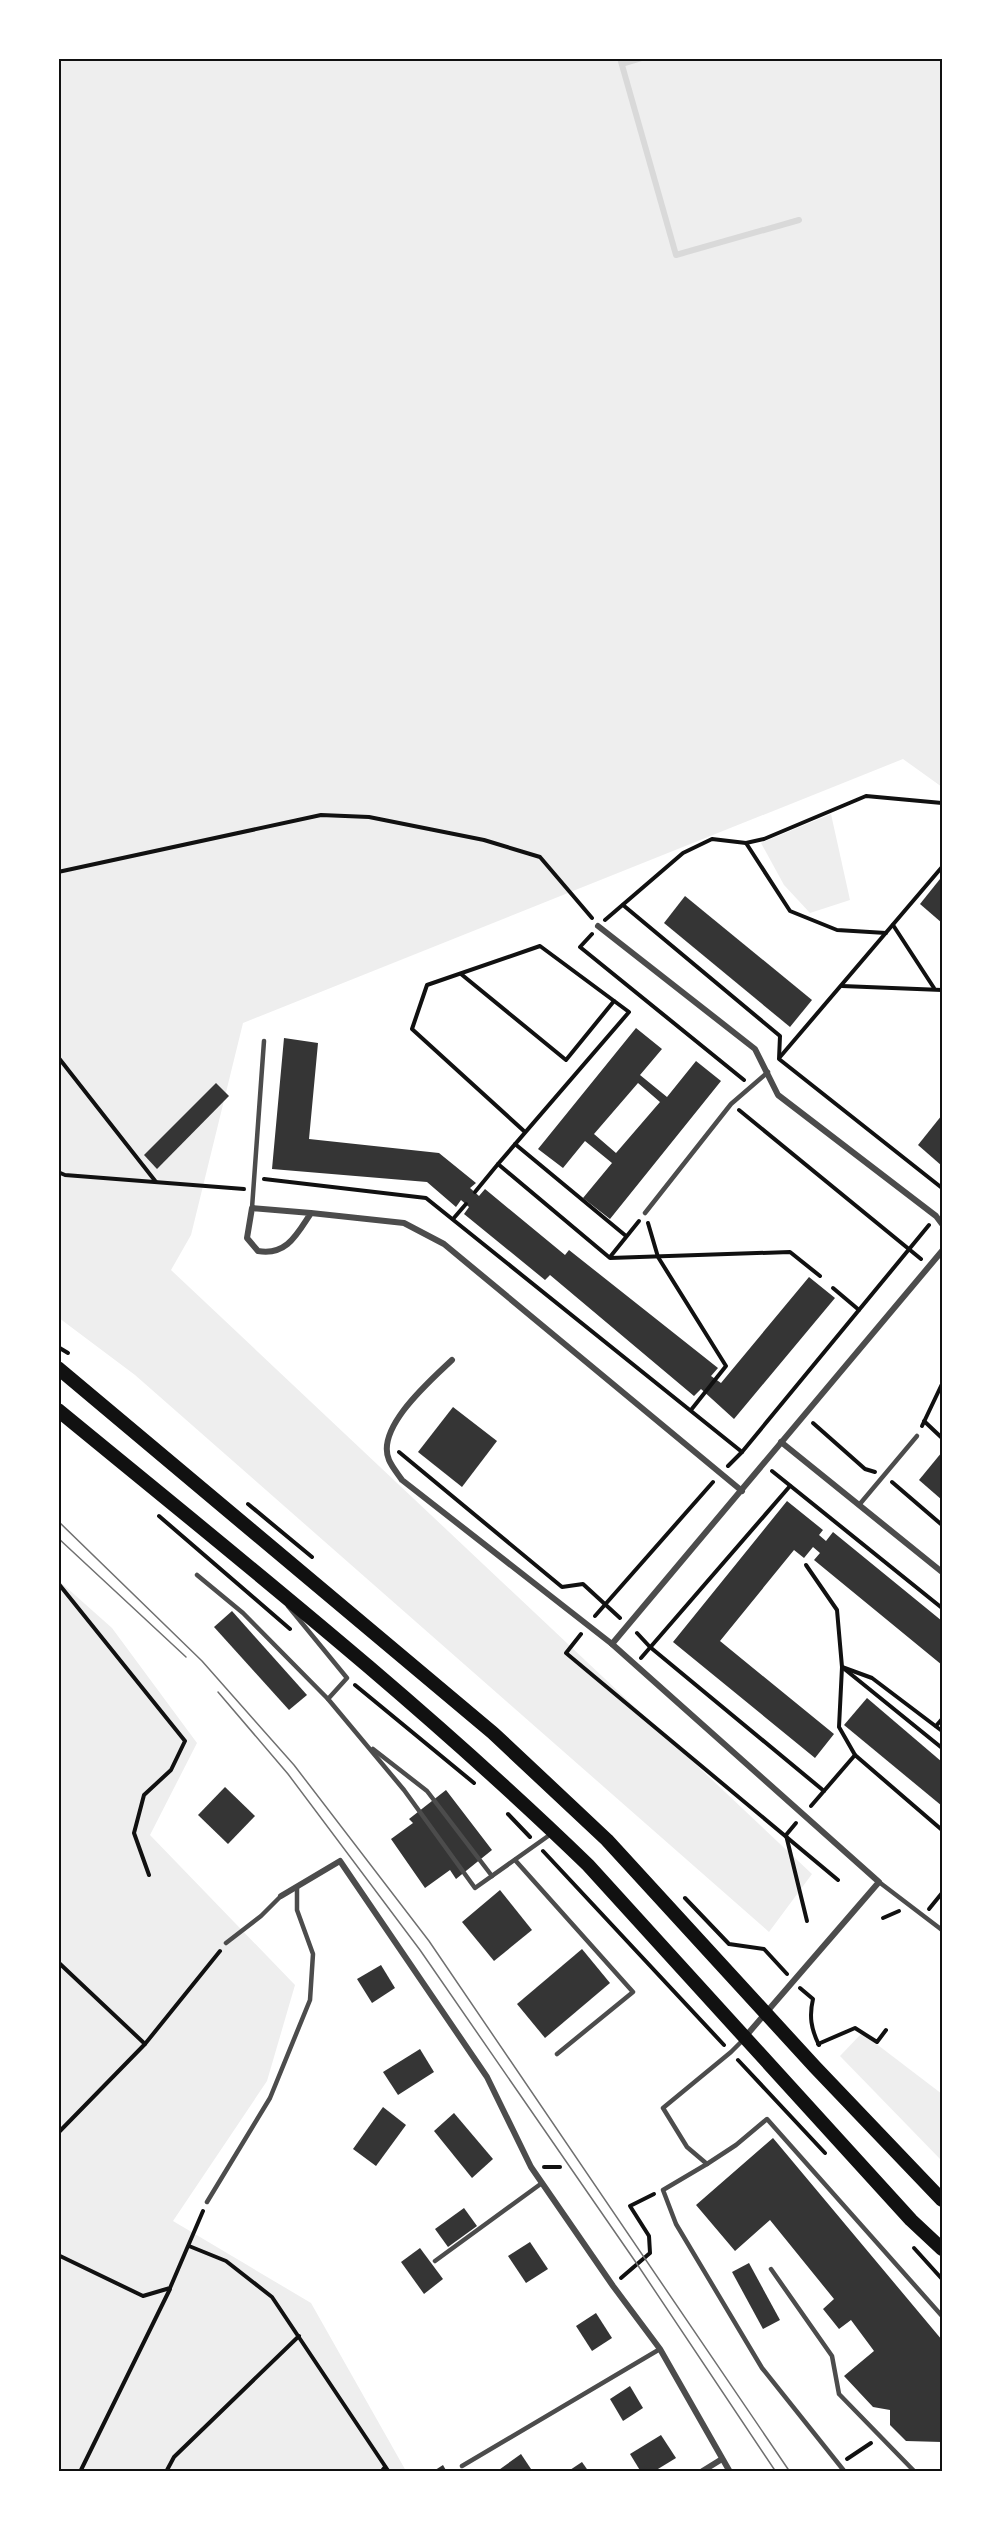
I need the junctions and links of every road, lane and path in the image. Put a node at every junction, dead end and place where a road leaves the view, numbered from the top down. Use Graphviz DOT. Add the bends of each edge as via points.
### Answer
graph roads {
  1 [pos="942,803"];
  2 [pos="746,843"];
  3 [pos="942,867"];
  4 [pos="58,872"];
  5 [pos="623,905"];
  6 [pos="893,925"];
  7 [pos="598,926"];
  8 [pos="886,933"];
  9 [pos="461,973"];
  10 [pos="841,986"];
  11 [pos="934,988"];
  12 [pos="942,990"];
  13 [pos="614,1001"];
  14 [pos="264,1041"];
  15 [pos="58,1058"];
  16 [pos="779,1059"];
  17 [pos="768,1072"];
  18 [pos="751,1086"];
  19 [pos="731,1104"];
  20 [pos="525,1132"];
  21 [pos="515,1144"];
  22 [pos="498,1164"];
  23 [pos="58,1172"];
  24 [pos="156,1182"];
  25 [pos="942,1188"];
  26 [pos="254,1190"];
  27 [pos="475,1192"];
  28 [pos="466,1204"];
  29 [pos="252,1208"];
  30 [pos="311,1213"];
  31 [pos="645,1213"];
  32 [pos="936,1216"];
  33 [pos="453,1219"];
  34 [pos="942,1224"];
  35 [pos="626,1236"];
  36 [pos="909,1247"];
  37 [pos="942,1251"];
  38 [pos="610,1257"];
  39 [pos="658,1257"];
  40 [pos="930,1267"];
  41 [pos="820,1276"];
  42 [pos="832,1288"];
  43 [pos="859,1310"];
  44 [pos="452,1360"];
  45 [pos="58,1368"];
  46 [pos="942,1384"];
  47 [pos="58,1410"];
  48 [pos="692,1410"];
  49 [pos="924,1421"];
  50 [pos="917,1436"];
  51 [pos="942,1438"];
  52 [pos="387,1442"];
  53 [pos="781,1442"];
  54 [pos="765,1465"];
  55 [pos="719,1474"];
  56 [pos="790,1486"];
  57 [pos="742,1491"];
  58 [pos="859,1505"];
  59 [pos="158,1515"];
  60 [pos="806,1565"];
  61 [pos="942,1572"];
  62 [pos="197,1575"];
  63 [pos="58,1583"];
  64 [pos="271,1585"];
  65 [pos="605,1604"];
  66 [pos="942,1608"];
  67 [pos="588,1625"];
  68 [pos="628,1625"];
  69 [pos="293,1631"];
  70 [pos="612,1644"];
  71 [pos="650,1647"];
  72 [pos="635,1665"];
  73 [pos="842,1666"];
  74 [pos="347,1678"];
  75 [pos="328,1699"];
  76 [pos="942,1719"];
  77 [pos="936,1726"];
  78 [pos="942,1731"];
  79 [pos="364,1742"];
  80 [pos="942,1748"];
  81 [pos="855,1755"];
  82 [pos="478,1787"];
  83 [pos="824,1791"];
  84 [pos="504,1810"];
  85 [pos="803,1816"];
  86 [pos="942,1830"];
  87 [pos="553,1832"];
  88 [pos="786,1835"];
  89 [pos="537,1844"];
  90 [pos="515,1860"];
  91 [pos="148,1875"];
  92 [pos="492,1876"];
  93 [pos="838,1880"];
  94 [pos="879,1882"];
  95 [pos="297,1887"];
  96 [pos="942,1893"];
  97 [pos="281,1896"];
  98 [pos="924,1916"];
  99 [pos="807,1921"];
  100 [pos="942,1930"];
  101 [pos="226,1943"];
  102 [pos="58,1962"];
  103 [pos="766,2014"];
  104 [pos="886,2030"];
  105 [pos="746,2037"];
  106 [pos="145,2044"];
  107 [pos="731,2052"];
  108 [pos="557,2054"];
  109 [pos="805,2056"];
  110 [pos="781,2078"];
  111 [pos="766,2091"];
  112 [pos="58,2133"];
  113 [pos="707,2164"];
  114 [pos="542,2183"];
  115 [pos="663,2190"];
  116 [pos="942,2200"];
  117 [pos="207,2202"];
  118 [pos="189,2246"];
  119 [pos="942,2249"];
  120 [pos="58,2255"];
  121 [pos="435,2261"];
  122 [pos="771,2269"];
  123 [pos="613,2286"];
  124 [pos="170,2288"];
  125 [pos="942,2316"];
  126 [pos="299,2336"];
  127 [pos="660,2349"];
  128 [pos="880,2436"];
  129 [pos="722,2459"];
  130 [pos="839,2464"];
  131 [pos="462,2466"];
  132 [pos="385,2467"];
  133 [pos="80,2472"];
  134 [pos="166,2472"];
  135 [pos="381,2472"];
  136 [pos="389,2472"];
  137 [pos="701,2472"];
  138 [pos="730,2472"];
  139 [pos="845,2472"];
  140 [pos="915,2472"];
  1 -- 2 [label="path" via="866,796"];
  2 -- 5 [label="path" via="711,839 684,853"];
  2 -- 8 [label="path" via="790,911 837,930"];
  3 -- 6 [label="path"];
  4 -- 7 [label="path" via="321,815 369,816 484,840 540,857"];
  5 -- 7 [label="path"];
  5 -- 16 [label="path" via="780,1036"];
  6 -- 8 [label="path"];
  6 -- 11 [label="path"];
  7 -- 17 [label="street" via="755,1049"];
  7 -- 18 [label="path" via="579,947"];
  8 -- 10 [label="path"];
  9 -- 13 [label="path" via="540,946"];
  9 -- 13 [label="path" via="566,1060"];
  9 -- 20 [label="path" via="427,985 412,1029"];
  10 -- 11 [label="path"];
  10 -- 16 [label="path"];
  11 -- 12 [label="path"];
  13 -- 20 [label="path" via="629,1012"];
  14 -- 26 [label="lane"];
  15 -- 24 [label="path"];
  16 -- 17 [label="path"];
  16 -- 25 [label="path"];
  17 -- 18 [label="lane"];
  17 -- 32 [label="street" via="778,1095"];
  18 -- 19 [label="lane"];
  19 -- 31 [label="lane"];
  19 -- 36 [label="path"];
  20 -- 21 [label="path"];
  21 -- 22 [label="path"];
  21 -- 35 [label="path"];
  22 -- 27 [label="path"];
  22 -- 38 [label="path"];
  23 -- 24 [label="path"];
  24 -- 26 [label="path"];
  26 -- 29 [label="lane"];
  28 -- 33 [label="path"];
  29 -- 30 [label="street"];
  29 -- 30 [label="street" via="248,1238 258,1251 271,1253 285,1248"];
  30 -- 55 [label="street" via="404,1223 444,1244"];
  31 -- 35 [label="path"];
  31 -- 39 [label="path"];
  32 -- 34 [label="street"];
  32 -- 36 [label="path"];
  35 -- 38 [label="path"];
  36 -- 40 [label="path"];
  36 -- 43 [label="path"];
  37 -- 40 [label="street"];
  38 -- 39 [label="path"];
  39 -- 41 [label="path" via="790,1252"];
  39 -- 48 [label="path" via="726,1366"];
  40 -- 53 [label="street"];
  42 -- 43 [label="path"];
  43 -- 55 [label="path" via="742,1452"];
  44 -- 52 [label="street" via="392,1427"];
  45 -- 103 [label="main road" via="493,1733 607,1840"];
  46 -- 49 [label="path"];
  47 -- 64 [label="main road"];
  49 -- 50 [label="path"];
  49 -- 51 [label="path"];
  50 -- 58 [label="lane"];
  52 -- 65 [label="path" via="562,1587 583,1584"];
  52 -- 67 [label="street" via="388,1459 402,1480"];
  53 -- 54 [label="street"];
  53 -- 58 [label="street"];
  54 -- 56 [label="path"];
  54 -- 57 [label="street"];
  55 -- 57 [label="street"];
  55 -- 65 [label="path"];
  56 -- 66 [label="path"];
  56 -- 71 [label="path"];
  57 -- 68 [label="street"];
  58 -- 61 [label="street"];
  59 -- 69 [label="path"];
  60 -- 73 [label="path" via="837,1610"];
  62 -- 75 [label="lane" via="243,1613"];
  63 -- 91 [label="path" via="184,1741 171,1770 144,1795 134,1833"];
  64 -- 74 [label="lane"];
  64 -- 87 [label="main road" via="380,1676"];
  65 -- 67 [label="path"];
  65 -- 68 [label="path"];
  67 -- 70 [label="street"];
  67 -- 88 [label="path" via="566,1653"];
  68 -- 70 [label="street"];
  68 -- 71 [label="path"];
  70 -- 72 [label="street"];
  71 -- 72 [label="path"];
  71 -- 83 [label="path"];
  72 -- 85 [label="street"];
  73 -- 77 [label="path" via="872,1678"];
  73 -- 80 [label="path"];
  73 -- 81 [label="path" via="839,1727"];
  74 -- 75 [label="lane"];
  74 -- 82 [label="path"];
  75 -- 79 [label="lane"];
  76 -- 77 [label="path"];
  77 -- 78 [label="path"];
  79 -- 92 [label="lane" via="426,1791"];
  79 -- 92 [label="lane" via="475,1888"];
  81 -- 83 [label="path"];
  81 -- 86 [label="path"];
  83 -- 85 [label="path"];
  84 -- 89 [label="path"];
  85 -- 88 [label="path"];
  85 -- 94 [label="street"];
  87 -- 89 [label="lane"];
  87 -- 105 [label="main road"];
  88 -- 93 [label="path"];
  88 -- 99 [label="path"];
  89 -- 90 [label="lane"];
  89 -- 107 [label="path"];
  90 -- 92 [label="lane"];
  90 -- 108 [label="lane" via="633,1992"];
  94 -- 98 [label="lane"];
  94 -- 103 [label="street"];
  95 -- 97 [label="street"];
  95 -- 114 [label="street" via="340,1861 487,2077"];
  95 -- 117 [label="lane" via="297,1910 313,1954 310,2000 270,2098"];
  96 -- 98 [label="path"];
  97 -- 101 [label="lane"];
  98 -- 100 [label="lane"];
  101 -- 106 [label="path"];
  102 -- 106 [label="path"];
  103 -- 105 [label="street"];
  103 -- 109 [label="main road"];
  104 -- 109 [label="path" via="877,2042 855,2028 818,2044"];
  105 -- 107 [label="lane"];
  105 -- 110 [label="main road"];
  106 -- 112 [label="path"];
  107 -- 113 [label="lane" via="663,2108 687,2147"];
  109 -- 116 [label="main road"];
  110 -- 111 [label="path"];
  110 -- 119 [label="main road"];
  113 -- 115 [label="lane"];
  113 -- 125 [label="lane" via="767,2119"];
  114 -- 121 [label="lane"];
  114 -- 123 [label="street"];
  115 -- 123 [label="path" via="630,2206 649,2235 650,2253"];
  115 -- 130 [label="lane" via="676,2224 762,2367"];
  117 -- 118 [label="path"];
  118 -- 124 [label="path"];
  118 -- 126 [label="path" via="226,2261 272,2297"];
  120 -- 124 [label="path" via="143,2296"];
  122 -- 128 [label="lane" via="832,2356 839,2394"];
  123 -- 127 [label="street"];
  124 -- 133 [label="path"];
  126 -- 132 [label="path"];
  126 -- 134 [label="path" via="174,2457"];
  127 -- 129 [label="street"];
  127 -- 131 [label="lane"];
  128 -- 130 [label="path"];
  128 -- 140 [label="lane"];
  129 -- 137 [label="street"];
  129 -- 138 [label="street"];
  130 -- 139 [label="lane"];
  132 -- 135 [label="path"];
  132 -- 136 [label="path"];
}
